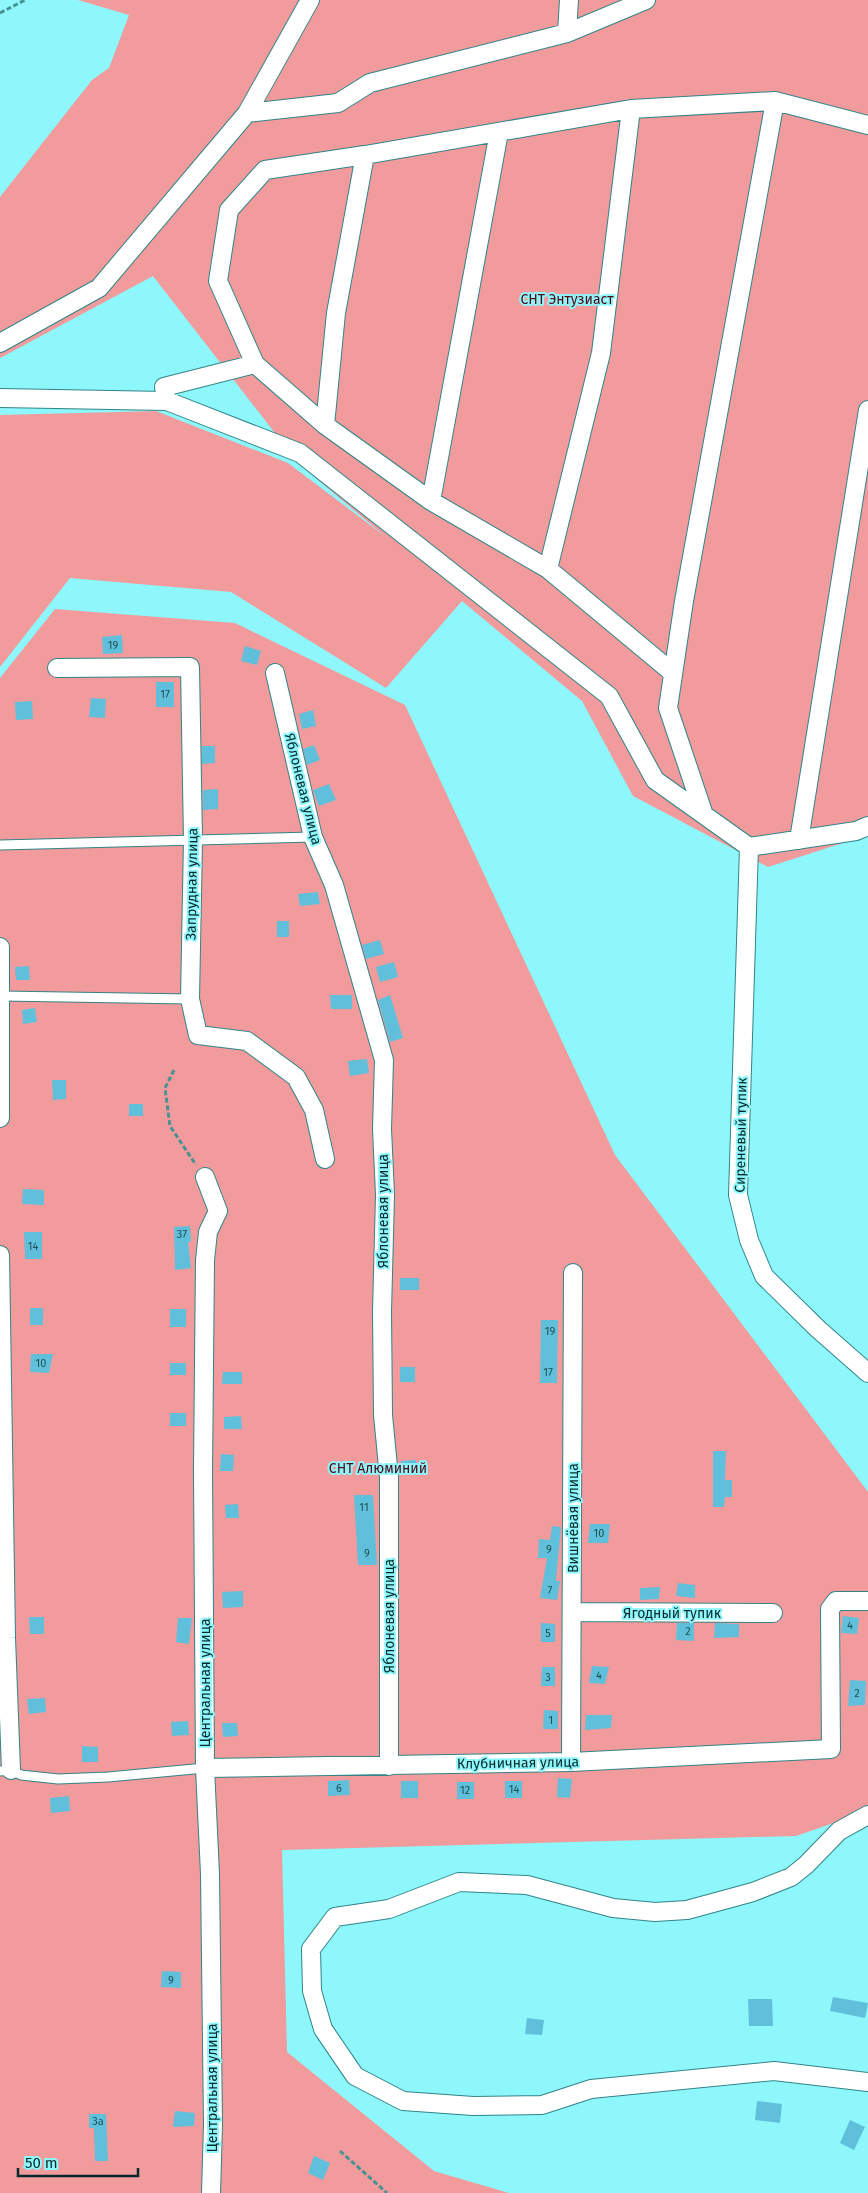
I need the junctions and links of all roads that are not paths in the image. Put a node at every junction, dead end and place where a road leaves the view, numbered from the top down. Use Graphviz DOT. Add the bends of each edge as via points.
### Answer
graph roads {
  1 [pos="310,0"];
  2 [pos="569,0"];
  3 [pos="646,0"];
  4 [pos="567,33"];
  5 [pos="775,101"];
  6 [pos="631,110"];
  7 [pos="247,113"];
  8 [pos="868,125"];
  9 [pos="500,132"];
  10 [pos="365,155"];
  11 [pos="0,342"];
  12 [pos="255,364"];
  13 [pos="0,398"];
  14 [pos="167,401"];
  15 [pos="868,410"];
  16 [pos="325,425"];
  17 [pos="431,501"];
  18 [pos="548,569"];
  19 [pos="57,668"];
  20 [pos="275,673"];
  21 [pos="673,673"];
  22 [pos="704,815"];
  23 [pos="868,826"];
  24 [pos="313,837"];
  25 [pos="193,840"];
  26 [pos="799,840"];
  27 [pos="0,845"];
  28 [pos="749,847"];
  29 [pos="0,947"];
  30 [pos="1,996"];
  31 [pos="190,999"];
  32 [pos="0,1118"];
  33 [pos="325,1160"];
  34 [pos="205,1178"];
  35 [pos="0,1255"];
  36 [pos="573,1273"];
  37 [pos="868,1373"];
  38 [pos="868,1602"];
  39 [pos="572,1612"];
  40 [pos="773,1613"];
  41 [pos="571,1762"];
  42 [pos="389,1766"];
  43 [pos="205,1768"];
  44 [pos="5,1771"];
  45 [pos="868,1815"];
  46 [pos="868,2082"];
  47 [pos="210,2193"];
  1 -- 7 [label="street"];
  2 -- 4 [label="street"];
  3 -- 4 [label="street"];
  4 -- 7 [label="street" via="370,83 338,103"];
  5 -- 6 [label="street"];
  5 -- 8 [label="street"];
  5 -- 21 [label="street"];
  6 -- 9 [label="street"];
  6 -- 18 [label="street" via="601,353"];
  7 -- 11 [label="street" via="99,288"];
  9 -- 10 [label="street"];
  9 -- 17 [label="street"];
  10 -- 12 [label="street" via="265,170 229,210 218,281"];
  10 -- 16 [label="street" via="336,313"];
  12 -- 14 [label="street" via="164,387"];
  12 -- 16 [label="street"];
  13 -- 14 [label="street"];
  14 -- 22 [label="street" via="300,453 609,696 655,780"];
  15 -- 26 [label="street"];
  16 -- 17 [label="street"];
  17 -- 18 [label="street"];
  18 -- 21 [label="street"];
  19 -- 25 [label="street, Запрудная улица" via="190,667"];
  20 -- 24 [label="street, Яблоневая улица"];
  21 -- 22 [label="street" via="668,708"];
  22 -- 28 [label="street"];
  23 -- 26 [label="street" via="856,831"];
  24 -- 25 [label="lane"];
  24 -- 42 [label="street, Яблоневая улица" via="334,885 384,1060 382,1312 383,1415 389,1477"];
  25 -- 27 [label="lane"];
  25 -- 31 [label="street, Запрудная улица"];
  26 -- 28 [label="street"];
  28 -- 37 [label="street, Сиреневый тупик" via="738,1195 749,1240 764,1276"];
  29 -- 30 [label="street"];
  30 -- 31 [label="lane"];
  30 -- 32 [label="street"];
  31 -- 33 [label="street, Запрудная улица" via="198,1035 247,1041 296,1077 314,1110"];
  34 -- 43 [label="street, Центральная улица" via="218,1211 208,1232 205,1260"];
  35 -- 44 [label="street"];
  36 -- 39 [label="street, Вишнёвая улица"];
  38 -- 41 [label="street, Клубничная улица" via="836,1601 830,1608 831,1749"];
  39 -- 40 [label="street, Ягодный тупик"];
  39 -- 41 [label="street, Вишнёвая улица"];
  41 -- 42 [label="street, Клубничная улица"];
  42 -- 43 [label="street, Клубничная улица"];
  43 -- 44 [label="lane" via="58,1779"];
  43 -- 47 [label="street, Центральная улица" via="210,1874 213,2125"];
  45 -- 46 [label="street" via="839,1831 791,1878 710,1905 655,1912 613,1908 527,1885 459,1882 389,1909 335,1917 311,1949 312,1991 323,2029 355,2076 403,2101 474,2106 542,2105 591,2089 774,2071"];
}
